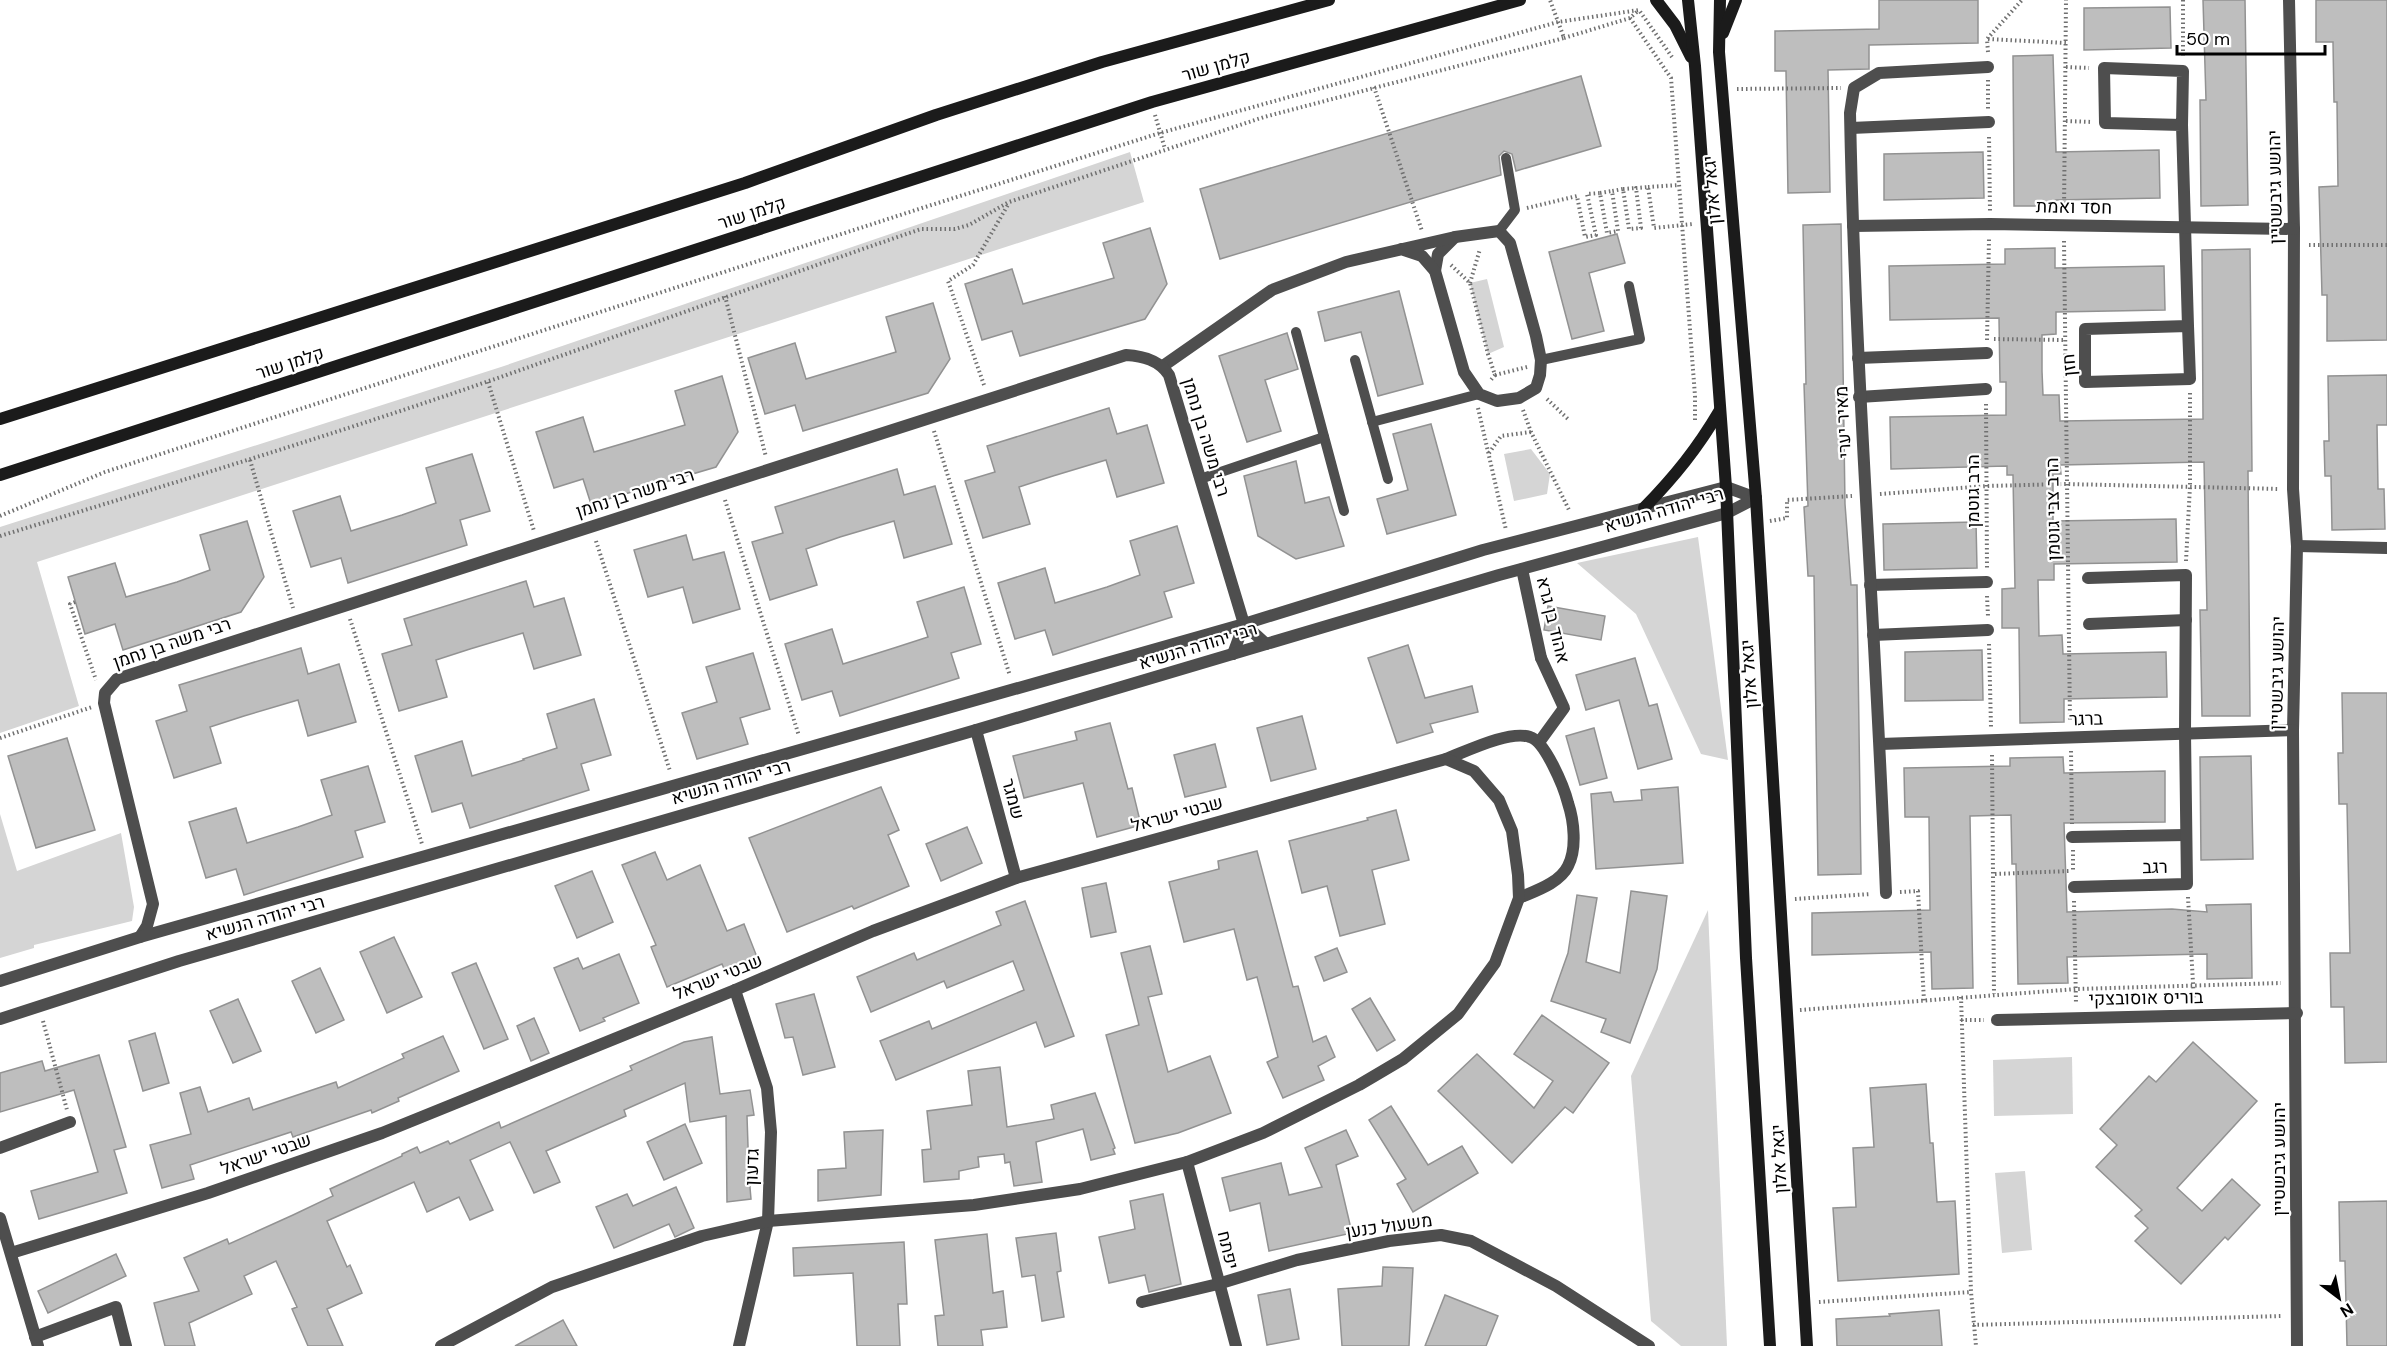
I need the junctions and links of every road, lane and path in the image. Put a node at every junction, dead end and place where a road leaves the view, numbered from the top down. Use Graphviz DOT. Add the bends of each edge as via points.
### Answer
graph roads {
  1 [pos="1329,0"];
  2 [pos="1520,0"];
  3 [pos="1550,0"];
  4 [pos="1656,0"];
  5 [pos="1689,0"];
  6 [pos="1720,0"];
  7 [pos="1736,0"];
  8 [pos="2022,0"];
  9 [pos="2066,0"];
  10 [pos="2183,0"];
  11 [pos="2289,0"];
  12 [pos="1644,5"];
  13 [pos="1639,10"];
  14 [pos="1630,18"];
  15 [pos="1558,22"];
  16 [pos="1563,38"];
  17 [pos="1987,39"];
  18 [pos="2066,43"];
  19 [pos="1719,52"];
  20 [pos="1677,65"];
  21 [pos="1695,66"];
  22 [pos="1988,67"];
  23 [pos="2066,68"];
  24 [pos="2104,68"];
  25 [pos="2183,71"];
  26 [pos="1374,87"];
  27 [pos="1854,88"];
  28 [pos="1722,89"];
  29 [pos="1152,102"];
  30 [pos="2066,121"];
  31 [pos="1989,123"];
  32 [pos="2105,123"];
  33 [pos="2182,125"];
  34 [pos="1851,129"];
  35 [pos="1161,134"];
  36 [pos="1165,149"];
  37 [pos="1506,158"];
  38 [pos="1679,185"];
  39 [pos="1648,187"];
  40 [pos="1636,188"];
  41 [pos="1623,189"];
  42 [pos="1612,191"];
  43 [pos="1600,193"];
  44 [pos="1587,194"];
  45 [pos="1577,196"];
  46 [pos="1009,202"];
  47 [pos="1515,210"];
  48 [pos="1691,213"];
  49 [pos="1701,224"];
  50 [pos="1990,224"];
  51 [pos="2063,225"];
  52 [pos="1682,226"];
  53 [pos="1853,226"];
  54 [pos="2185,227"];
  55 [pos="2294,229"];
  56 [pos="1499,231"];
  57 [pos="1485,232"];
  58 [pos="1455,237"];
  59 [pos="1426,243"];
  60 [pos="2387,244"];
  61 [pos="2294,245"];
  62 [pos="1401,249"];
  63 [pos="1438,254"];
  64 [pos="1435,271"];
  65 [pos="1470,283"];
  66 [pos="1629,286"];
  67 [pos="725,296"];
  68 [pos="2188,326"];
  69 [pos="1296,332"];
  70 [pos="1987,339"];
  71 [pos="2065,340"];
  72 [pos="1987,353"];
  73 [pos="1858,358"];
  74 [pos="1355,360"];
  75 [pos="1541,362"];
  76 [pos="1163,366"];
  77 [pos="1495,375"];
  78 [pos="2190,379"];
  79 [pos="488,382"];
  80 [pos="1536,388"];
  81 [pos="1986,389"];
  82 [pos="1479,394"];
  83 [pos="1859,397"];
  84 [pos="1519,398"];
  85 [pos="988,399"];
  86 [pos="1720,409"];
  87 [pos="930,417"];
  88 [pos="0,419"];
  89 [pos="1569,420"];
  90 [pos="1372,422"];
  91 [pos="1531,432"];
  92 [pos="1324,437"];
  93 [pos="1695,450"];
  94 [pos="1488,454"];
  95 [pos="250,460"];
  96 [pos="770,469"];
  97 [pos="0,476"];
  98 [pos="1200,479"];
  99 [pos="1388,479"];
  100 [pos="2066,484"];
  101 [pos="720,485"];
  102 [pos="1986,486"];
  103 [pos="2190,486"];
  104 [pos="1726,487"];
  105 [pos="2293,489"];
  106 [pos="1864,496"];
  107 [pos="1756,498"];
  108 [pos="1644,508"];
  109 [pos="1344,511"];
  110 [pos="1727,513"];
  111 [pos="0,516"];
  112 [pos="1758,523"];
  113 [pos="592,526"];
  114 [pos="1577,526"];
  115 [pos="0,536"];
  116 [pos="538,543"];
  117 [pos="1509,544"];
  118 [pos="2296,546"];
  119 [pos="2387,548"];
  120 [pos="1522,569"];
  121 [pos="2186,575"];
  122 [pos="2088,578"];
  123 [pos="1987,582"];
  124 [pos="1870,585"];
  125 [pos="75,602"];
  126 [pos="346,604"];
  127 [pos="297,620"];
  128 [pos="2186,621"];
  129 [pos="1244,624"];
  130 [pos="2089,624"];
  131 [pos="1988,630"];
  132 [pos="1873,634"];
  133 [pos="1266,644"];
  134 [pos="1233,654"];
  135 [pos="1014,689"];
  136 [pos="104,703"];
  137 [pos="976,730"];
  138 [pos="2293,730"];
  139 [pos="2185,733"];
  140 [pos="2070,737"];
  141 [pos="0,738"];
  142 [pos="1992,740"];
  143 [pos="1540,741"];
  144 [pos="1880,744"];
  145 [pos="803,748"];
  146 [pos="1446,759"];
  147 [pos="675,785"];
  148 [pos="2186,835"];
  149 [pos="2072,837"];
  150 [pos="426,856"];
  151 [pos="2073,871"];
  152 [pos="1995,874"];
  153 [pos="1016,878"];
  154 [pos="2187,884"];
  155 [pos="2074,887"];
  156 [pos="1886,893"];
  157 [pos="1519,898"];
  158 [pos="1782,900"];
  159 [pos="140,937"];
  160 [pos="0,981"];
  161 [pos="2296,983"];
  162 [pos="2193,986"];
  163 [pos="2076,989"];
  164 [pos="735,990"];
  165 [pos="1994,994"];
  166 [pos="1961,997"];
  167 [pos="1924,1001"];
  168 [pos="39,1006"];
  169 [pos="1788,1011"];
  170 [pos="2297,1013"];
  171 [pos="2194,1015"];
  172 [pos="2076,1018"];
  173 [pos="0,1019"];
  174 [pos="1961,1020"];
  175 [pos="1997,1020"];
  176 [pos="70,1122"];
  177 [pos="0,1148"];
  178 [pos="1186,1161"];
  179 [pos="0,1218"];
  180 [pos="768,1221"];
  181 [pos="11,1253"];
  182 [pos="1218,1284"];
  183 [pos="1971,1292"];
  184 [pos="1142,1302"];
  185 [pos="1805,1303"];
  186 [pos="2297,1316"];
  187 [pos="1973,1325"];
  188 [pos="37,1341"];
  189 [pos="126,1346"];
  190 [pos="441,1346"];
  191 [pos="739,1346"];
  192 [pos="1236,1346"];
  193 [pos="1649,1346"];
  194 [pos="1770,1346"];
  195 [pos="1807,1346"];
  196 [pos="1976,1346"];
  197 [pos="2297,1346"];
  1 -- 88 [label="main road, קלמן שור" via="1102,62 936,115 745,183"];
  2 -- 29 [label="main road, קלמן שור"];
  3 -- 15 [label="path"];
  4 -- 21 [label="main road" via="1675,25"];
  5 -- 21 [label="main road, יגאל אלון"];
  6 -- 19 [label="main road, יגאל אלון"];
  7 -- 19 [label="main road"];
  8 -- 17 [label="path"];
  9 -- 18 [label="path, הרב צבי גוטמן"];
  10 -- 25 [label="path"];
  11 -- 55 [label="street, יהושע גיבשטיין"];
  12 -- 13 [label="path"];
  13 -- 14 [label="path"];
  13 -- 15 [label="path"];
  13 -- 20 [label="path"];
  14 -- 16 [label="path"];
  14 -- 38 [label="path" via="1671,78"];
  15 -- 16 [label="path"];
  15 -- 35 [label="path"];
  16 -- 26 [label="path"];
  17 -- 18 [label="path"];
  17 -- 22 [label="path"];
  18 -- 23 [label="path, הרב צבי גוטמן"];
  19 -- 28 [label="main road, יגאל אלון"];
  21 -- 49 [label="main road, יגאל אלון"];
  22 -- 27 [label="street" via="1879,73"];
  22 -- 31 [label="path"];
  23 -- 24 [label="path"];
  23 -- 30 [label="path, הרב צבי גוטמן"];
  24 -- 25 [label="street"];
  24 -- 32 [label="street"];
  25 -- 33 [label="street"];
  26 -- 36 [label="path"];
  26 -- 59 [label="path"];
  27 -- 28 [label="path"];
  27 -- 34 [label="street, מאיר יערי"];
  28 -- 107 [label="main road, יגאל אלון"];
  29 -- 35 [label="path"];
  29 -- 97 [label="main road, קלמן שור"];
  30 -- 32 [label="path"];
  30 -- 51 [label="path, הרב צבי גוטמן"];
  31 -- 34 [label="street"];
  31 -- 50 [label="path"];
  32 -- 33 [label="street"];
  33 -- 54 [label="street"];
  34 -- 53 [label="street, מאיר יערי"];
  35 -- 36 [label="path"];
  35 -- 111 [label="path" via="105,472"];
  36 -- 46 [label="path"];
  37 -- 47 [label="lane"];
  38 -- 39 [label="path"];
  38 -- 52 [label="path"];
  39 -- 40 [label="path"];
  39 -- 52 [label="path" via="1654,228"];
  40 -- 41 [label="path"];
  40 -- 41 [label="path" via="1641,228 1629,229"];
  41 -- 42 [label="path"];
  42 -- 43 [label="path"];
  42 -- 43 [label="path" via="1618,231 1607,233"];
  43 -- 44 [label="path"];
  44 -- 45 [label="path"];
  44 -- 45 [label="path" via="1596,235 1585,237"];
  45 -- 47 [label="path"];
  46 -- 67 [label="path" via="969,225 921,229"];
  46 -- 85 [label="path" via="973,265 948,281"];
  47 -- 56 [label="lane"];
  48 -- 49 [label="path"];
  49 -- 52 [label="path"];
  49 -- 86 [label="main road, יגאל אלון"];
  50 -- 51 [label="street, חסד ואמת"];
  50 -- 53 [label="street, חסד ואמת"];
  50 -- 70 [label="path"];
  51 -- 54 [label="street, חסד ואמת"];
  51 -- 71 [label="path, הרב צבי גוטמן"];
  52 -- 93 [label="path" via="1695,396"];
  53 -- 73 [label="street, מאיר יערי"];
  54 -- 55 [label="street, חסד ואמת"];
  54 -- 68 [label="street"];
  55 -- 61 [label="street, יהושע גיבשטיין"];
  56 -- 57 [label="street"];
  56 -- 75 [label="street" via="1510,243"];
  57 -- 58 [label="street"];
  57 -- 65 [label="path"];
  58 -- 59 [label="street"];
  58 -- 63 [label="street"];
  59 -- 62 [label="street"];
  60 -- 61 [label="path"];
  61 -- 105 [label="street, יהושע גיבשטיין"];
  62 -- 64 [label="street" via="1422,256"];
  62 -- 76 [label="street" via="1346,262 1272,290"];
  63 -- 64 [label="street"];
  63 -- 65 [label="path"];
  64 -- 82 [label="street" via="1464,372"];
  65 -- 77 [label="path"];
  66 -- 75 [label="lane" via="1640,339"];
  67 -- 79 [label="path"];
  67 -- 96 [label="path"];
  68 -- 78 [label="street"];
  68 -- 78 [label="street, חזן" via="2085,329 2085,382"];
  69 -- 92 [label="lane"];
  70 -- 71 [label="path"];
  70 -- 72 [label="path"];
  71 -- 100 [label="path, הרב צבי גוטמן"];
  72 -- 73 [label="street"];
  73 -- 83 [label="street, מאיר יערי"];
  74 -- 90 [label="lane"];
  75 -- 77 [label="path"];
  75 -- 80 [label="street"];
  76 -- 85 [label="street, רבי משה בן נחמן" via="1141,356 1126,355"];
  76 -- 98 [label="street, רבי משה בן נחמן"];
  77 -- 82 [label="path"];
  78 -- 103 [label="path"];
  79 -- 95 [label="path"];
  79 -- 116 [label="path"];
  80 -- 84 [label="street"];
  80 -- 89 [label="path"];
  81 -- 83 [label="street"];
  81 -- 102 [label="path, הרב גוטמן"];
  82 -- 84 [label="street" via="1497,401"];
  82 -- 90 [label="lane"];
  82 -- 94 [label="path" via="1476,401"];
  83 -- 106 [label="street, מאיר יערי"];
  84 -- 91 [label="path"];
  85 -- 87 [label="street, רבי משה בן נחמן"];
  86 -- 93 [label="main road"];
  86 -- 104 [label="main road, יגאל אלון"];
  87 -- 96 [label="street, רבי משה בן נחמן"];
  87 -- 135 [label="path"];
  90 -- 99 [label="lane"];
  91 -- 94 [label="path" via="1501,436"];
  91 -- 114 [label="path"];
  92 -- 98 [label="lane"];
  92 -- 109 [label="lane"];
  93 -- 108 [label="main road"];
  94 -- 117 [label="path"];
  95 -- 115 [label="path"];
  95 -- 127 [label="path"];
  96 -- 101 [label="street, רבי משה בן נחמן"];
  98 -- 129 [label="street, רבי משה בן נחמן"];
  100 -- 102 [label="path"];
  100 -- 103 [label="path"];
  100 -- 140 [label="path, הרב צבי גוטמן"];
  101 -- 113 [label="street, רבי משה בן נחמן"];
  101 -- 145 [label="path"];
  102 -- 106 [label="path"];
  102 -- 123 [label="path, הרב גוטמן"];
  103 -- 105 [label="path"];
  103 -- 121 [label="path"];
  104 -- 107 [label="street, רבי יהודה הנשיא"];
  104 -- 108 [label="street, רבי יהודה הנשיא"];
  104 -- 110 [label="main road, יגאל אלון"];
  105 -- 118 [label="street, יהושע גיבשטיין"];
  106 -- 112 [label="path" via="1787,500 1787,518"];
  106 -- 124 [label="street, מאיר יערי"];
  107 -- 110 [label="street, רבי יהודה הנשיא"];
  107 -- 112 [label="main road, יגאל אלון"];
  108 -- 114 [label="street, רבי יהודה הנשיא"];
  110 -- 120 [label="street, רבי יהודה הנשיא"];
  110 -- 194 [label="main road, יגאל אלון" via="1746,958"];
  112 -- 158 [label="main road, יגאל אלון"];
  113 -- 116 [label="street, רבי משה בן נחמן"];
  113 -- 147 [label="path"];
  114 -- 117 [label="street, רבי יהודה הנשיא"];
  116 -- 126 [label="street, רבי משה בן נחמן"];
  117 -- 129 [label="street, רבי יהודה הנשיא"];
  118 -- 119 [label="street"];
  118 -- 138 [label="street, יהושע גיבשטיין"];
  120 -- 133 [label="street, רבי יהודה הנשיא"];
  120 -- 143 [label="street, אהוד בן גרא" via="1541,658 1564,708"];
  121 -- 122 [label="street"];
  121 -- 128 [label="street"];
  123 -- 124 [label="street"];
  123 -- 131 [label="path, הרב גוטמן"];
  124 -- 132 [label="street, מאיר יערי"];
  125 -- 136 [label="path" via="70,604"];
  126 -- 127 [label="street, רבי משה בן נחמן"];
  126 -- 150 [label="path"];
  127 -- 136 [label="street, רבי משה בן נחמן" via="126,675 110,685"];
  128 -- 130 [label="street"];
  128 -- 139 [label="street"];
  129 -- 133 [label="street"];
  129 -- 134 [label="street"];
  129 -- 135 [label="street, רבי יהודה הנשיא"];
  131 -- 132 [label="street"];
  131 -- 142 [label="path, הרב גוטמן"];
  132 -- 144 [label="street, מאיר יערי"];
  133 -- 134 [label="street, רבי יהודה הנשיא"];
  134 -- 137 [label="street, רבי יהודה הנשיא"];
  135 -- 145 [label="street, רבי יהודה הנשיא"];
  136 -- 141 [label="path"];
  136 -- 159 [label="street" via="151,893 150,915"];
  137 -- 153 [label="street, שמגר"];
  137 -- 168 [label="street, רבי יהודה הנשיא" via="179,961"];
  138 -- 139 [label="street, ברגר"];
  138 -- 161 [label="street, יהושע גיבשטיין"];
  139 -- 140 [label="street, ברגר"];
  139 -- 148 [label="street, רגב"];
  140 -- 142 [label="street, ברגר"];
  140 -- 149 [label="path, הרב צבי גוטמן"];
  142 -- 144 [label="street, ברגר"];
  142 -- 152 [label="path, הרב גוטמן"];
  143 -- 146 [label="street, שבטי ישראל" via="1514,736"];
  143 -- 157 [label="street" via="1568,802 1572,856 1567,868 1546,886"];
  144 -- 156 [label="street, מאיר יערי"];
  145 -- 147 [label="street, רבי יהודה הנשיא"];
  146 -- 153 [label="street, שבטי ישראל"];
  146 -- 157 [label="street" via="1474,771 1499,800 1512,831"];
  147 -- 150 [label="street, רבי יהודה הנשיא"];
  148 -- 149 [label="street, רגב"];
  148 -- 154 [label="street, רגב"];
  149 -- 151 [label="path, הרב צבי גוטמן"];
  150 -- 159 [label="street, רבי יהודה הנשיא"];
  151 -- 152 [label="path"];
  151 -- 155 [label="path, הרב צבי גוטמן"];
  152 -- 165 [label="path, הרב גוטמן"];
  153 -- 164 [label="street, שבטי ישראל" via="873,931"];
  154 -- 155 [label="street, רגב"];
  154 -- 162 [label="path"];
  155 -- 163 [label="path, הרב צבי גוטמן"];
  156 -- 158 [label="path"];
  156 -- 167 [label="path" via="1918,891"];
  157 -- 178 [label="street" via="1495,963 1458,1014 1403,1059 1263,1133"];
  158 -- 169 [label="main road, יגאל אלון"];
  159 -- 160 [label="street, רבי יהודה הנשיא"];
  161 -- 162 [label="path"];
  161 -- 170 [label="street, יהושע גיבשטיין"];
  162 -- 163 [label="path"];
  162 -- 171 [label="path"];
  163 -- 165 [label="path"];
  163 -- 172 [label="path, הרב צבי גוטמן"];
  164 -- 180 [label="street, גדעון" via="767,1088 771,1132"];
  164 -- 181 [label="street, שבטי ישראל" via="382,1133 208,1193"];
  165 -- 166 [label="path"];
  166 -- 167 [label="path"];
  166 -- 174 [label="path"];
  167 -- 169 [label="path"];
  168 -- 173 [label="street, רבי יהודה הנשיא"];
  168 -- 176 [label="path"];
  169 -- 185 [label="main road, יגאל אלון"];
  170 -- 171 [label="street, בוריס אוסובצקי"];
  170 -- 186 [label="street, יהושע גיבשטיין"];
  171 -- 172 [label="street, בוריס אוסובצקי"];
  172 -- 175 [label="street, בוריס אוסובצקי"];
  174 -- 175 [label="path"];
  174 -- 183 [label="path"];
  176 -- 177 [label="street"];
  178 -- 180 [label="street" via="1080,1189 974,1205"];
  178 -- 182 [label="street, יפתח"];
  179 -- 181 [label="street"];
  180 -- 190 [label="street" via="702,1236 552,1287"];
  180 -- 191 [label="street, גדעון"];
  181 -- 188 [label="street"];
  182 -- 184 [label="street, משעול כנען"];
  182 -- 192 [label="street, יפתח"];
  182 -- 193 [label="street, משעול כנען" via="1298,1260 1389,1241 1441,1235 1472,1241 1547,1281"];
  183 -- 185 [label="path"];
  183 -- 187 [label="path"];
  185 -- 195 [label="main road, יגאל אלון"];
  186 -- 187 [label="path"];
  186 -- 197 [label="street, יהושע גיבשטיין"];
  187 -- 196 [label="path"];
  188 -- 189 [label="street" via="116,1307"];
}
